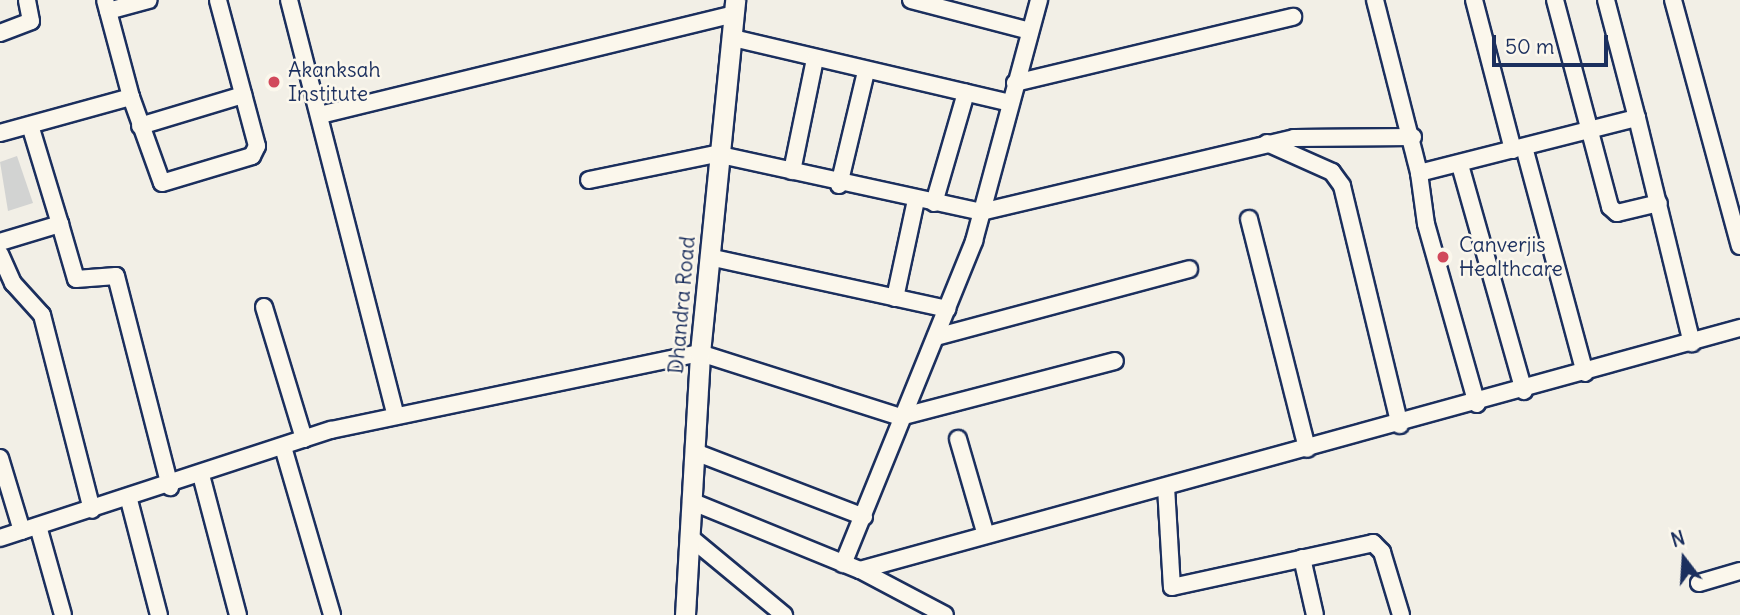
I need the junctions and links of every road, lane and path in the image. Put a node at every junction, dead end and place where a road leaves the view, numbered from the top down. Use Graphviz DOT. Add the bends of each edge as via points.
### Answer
graph roads {
  1 [pos="27,0"];
  2 [pos="149,0"];
  3 [pos="218,0"];
  4 [pos="911,0"];
  5 [pos="1039,0"];
  6 [pos="1376,0"];
  7 [pos="1474,0"];
  8 [pos="1555,0"];
  9 [pos="1606,0"];
  10 [pos="1673,0"];
  11 [pos="293,1"];
  12 [pos="106,6"];
  13 [pos="735,7"];
  14 [pos="1293,17"];
  15 [pos="1030,31"];
  16 [pos="0,33"];
  17 [pos="733,38"];
  18 [pos="815,59"];
  19 [pos="866,72"];
  20 [pos="1015,83"];
  21 [pos="966,93"];
  22 [pos="243,95"];
  23 [pos="131,97"];
  24 [pos="1010,103"];
  25 [pos="320,116"];
  26 [pos="1637,118"];
  27 [pos="30,125"];
  28 [pos="140,126"];
  29 [pos="1590,132"];
  30 [pos="0,133"];
  31 [pos="1413,137"];
  32 [pos="1267,143"];
  33 [pos="1518,149"];
  34 [pos="716,154"];
  35 [pos="1460,164"];
  36 [pos="792,171"];
  37 [pos="1419,173"];
  38 [pos="589,180"];
  39 [pos="839,184"];
  40 [pos="916,200"];
  41 [pos="934,203"];
  42 [pos="1659,203"];
  43 [pos="981,212"];
  44 [pos="1249,219"];
  45 [pos="60,225"];
  46 [pos="0,242"];
  47 [pos="1740,246"];
  48 [pos="0,254"];
  49 [pos="709,257"];
  50 [pos="1189,269"];
  51 [pos="895,298"];
  52 [pos="264,307"];
  53 [pos="947,309"];
  54 [pos="1740,328"];
  55 [pos="936,337"];
  56 [pos="1692,343"];
  57 [pos="699,353"];
  58 [pos="1115,361"];
  59 [pos="1585,373"];
  60 [pos="1524,391"];
  61 [pos="1477,404"];
  62 [pos="395,414"];
  63 [pos="900,417"];
  64 [pos="1400,425"];
  65 [pos="303,439"];
  66 [pos="958,439"];
  67 [pos="283,447"];
  68 [pos="1307,449"];
  69 [pos="695,452"];
  70 [pos="0,458"];
  71 [pos="201,475"];
  72 [pos="170,487"];
  73 [pos="1166,487"];
  74 [pos="129,499"];
  75 [pos="694,502"];
  76 [pos="92,510"];
  77 [pos="864,517"];
  78 [pos="38,526"];
  79 [pos="22,531"];
  80 [pos="985,532"];
  81 [pos="0,538"];
  82 [pos="691,538"];
  83 [pos="1302,558"];
  84 [pos="842,564"];
  85 [pos="860,570"];
  86 [pos="1740,571"];
  87 [pos="1699,583"];
  88 [pos="63,615"];
  89 [pos="159,615"];
  90 [pos="238,615"];
  91 [pos="332,615"];
  92 [pos="685,615"];
  93 [pos="784,615"];
  94 [pos="946,615"];
  95 [pos="1315,615"];
  96 [pos="1401,615"];
  1 -- 16 [label="street" via="31,21"];
  2 -- 12 [label="street"];
  3 -- 22 [label="street"];
  4 -- 15 [label="street"];
  5 -- 15 [label="street"];
  6 -- 31 [label="street"];
  7 -- 33 [label="street"];
  8 -- 29 [label="street"];
  9 -- 26 [label="street"];
  10 -- 47 [label="street"];
  11 -- 25 [label="street"];
  12 -- 23 [label="street"];
  13 -- 17 [label="street, Dhandra Road"];
  13 -- 25 [label="street"];
  14 -- 20 [label="street"];
  15 -- 20 [label="street"];
  17 -- 18 [label="street"];
  17 -- 34 [label="street, Dhandra Road"];
  18 -- 19 [label="street"];
  18 -- 36 [label="street"];
  19 -- 21 [label="street"];
  19 -- 39 [label="street"];
  20 -- 24 [label="street"];
  21 -- 24 [label="street"];
  21 -- 41 [label="street"];
  22 -- 28 [label="street"];
  22 -- 28 [label="street" via="256,152 182,180 158,181"];
  23 -- 27 [label="street"];
  23 -- 28 [label="street"];
  24 -- 43 [label="street"];
  25 -- 62 [label="street"];
  26 -- 29 [label="street"];
  26 -- 42 [label="street"];
  27 -- 30 [label="street"];
  27 -- 45 [label="street"];
  29 -- 33 [label="street"];
  29 -- 42 [label="street" via="1612,211"];
  31 -- 32 [label="street"];
  31 -- 37 [label="street"];
  32 -- 43 [label="street"];
  32 -- 64 [label="street" via="1338,177"];
  33 -- 35 [label="street"];
  33 -- 59 [label="street"];
  34 -- 36 [label="street"];
  34 -- 38 [label="street"];
  34 -- 49 [label="street, Dhandra Road"];
  35 -- 37 [label="street"];
  35 -- 60 [label="street"];
  36 -- 39 [label="street"];
  37 -- 61 [label="street" via="1426,225"];
  39 -- 40 [label="street"];
  40 -- 41 [label="street"];
  40 -- 51 [label="street"];
  41 -- 43 [label="street"];
  42 -- 56 [label="street"];
  43 -- 53 [label="street"];
  44 -- 68 [label="street"];
  45 -- 46 [label="street"];
  45 -- 72 [label="street" via="76,279 116,276"];
  48 -- 76 [label="street" via="13,283 42,315"];
  49 -- 51 [label="street"];
  49 -- 57 [label="street, Dhandra Road"];
  50 -- 55 [label="street"];
  51 -- 53 [label="street"];
  52 -- 65 [label="street"];
  53 -- 55 [label="street"];
  54 -- 56 [label="street"];
  55 -- 63 [label="street"];
  56 -- 59 [label="street"];
  57 -- 62 [label="street"];
  57 -- 63 [label="street"];
  57 -- 69 [label="street, Dhandra Road"];
  58 -- 63 [label="street"];
  59 -- 60 [label="street"];
  60 -- 61 [label="street"];
  61 -- 64 [label="street"];
  62 -- 65 [label="street"];
  63 -- 77 [label="street"];
  64 -- 68 [label="street"];
  65 -- 67 [label="street"];
  66 -- 80 [label="street"];
  67 -- 71 [label="street"];
  67 -- 91 [label="street"];
  68 -- 73 [label="street"];
  69 -- 75 [label="street, Dhandra Road"];
  69 -- 77 [label="street"];
  70 -- 79 [label="street"];
  71 -- 72 [label="street"];
  71 -- 90 [label="street"];
  72 -- 74 [label="street"];
  73 -- 80 [label="street"];
  73 -- 83 [label="street" via="1172,587"];
  74 -- 76 [label="street"];
  74 -- 89 [label="street"];
  75 -- 82 [label="street, Dhandra Road"];
  75 -- 84 [label="street"];
  76 -- 78 [label="street"];
  77 -- 84 [label="street"];
  78 -- 79 [label="street"];
  78 -- 88 [label="street"];
  79 -- 81 [label="street"];
  80 -- 85 [label="street"];
  82 -- 92 [label="street, Dhandra Road"];
  82 -- 93 [label="street"];
  83 -- 95 [label="street"];
  83 -- 96 [label="street" via="1378,545"];
  84 -- 85 [label="street"];
  85 -- 94 [label="street"];
  86 -- 87 [label="street"];
}
